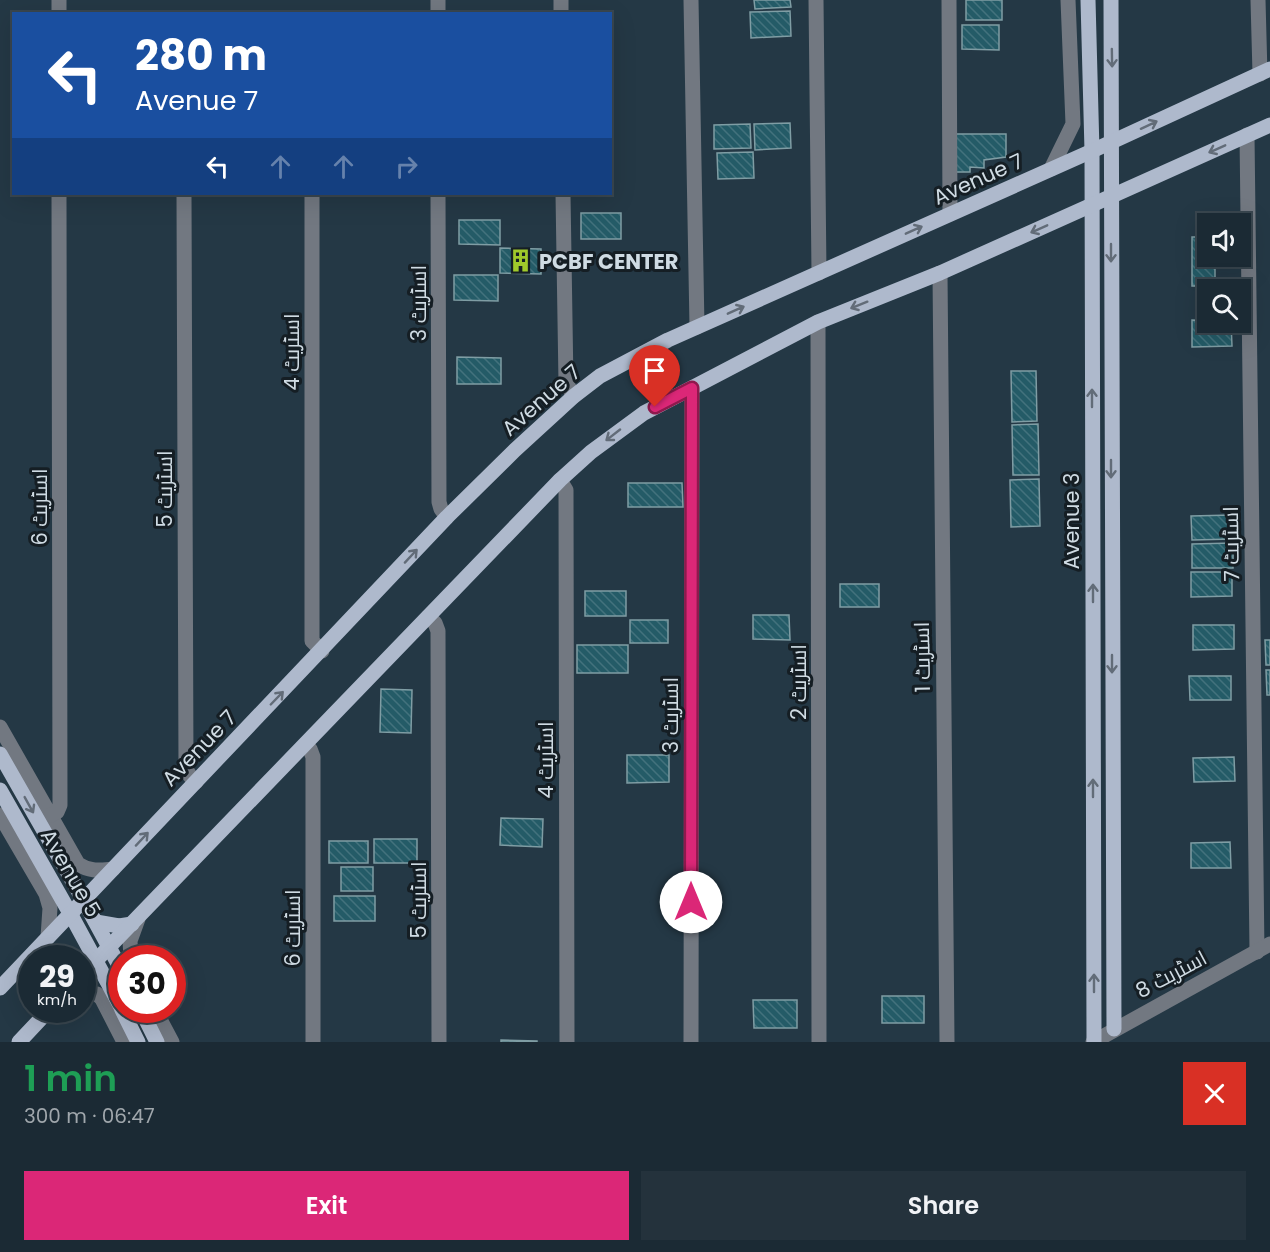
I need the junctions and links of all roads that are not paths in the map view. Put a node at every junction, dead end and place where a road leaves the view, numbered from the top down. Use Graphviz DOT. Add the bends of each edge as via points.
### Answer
graph roads {
  1 [pos="691,0"];
  2 [pos="816,0"];
  3 [pos="949,0"];
  4 [pos="1068,0"];
  5 [pos="1088,0"];
  6 [pos="1111,0"];
  7 [pos="1258,0"];
  8 [pos="1265,72"];
  9 [pos="1071,90"];
  10 [pos="1090,91"];
  11 [pos="1270,125"];
  12 [pos="1247,135"];
  13 [pos="1113,142"];
  14 [pos="1092,151"];
  15 [pos="1051,170"];
  16 [pos="59,195"];
  17 [pos="184,195"];
  18 [pos="312,195"];
  19 [pos="438,195"];
  20 [pos="563,195"];
  21 [pos="1110,197"];
  22 [pos="1091,204"];
  23 [pos="950,214"];
  24 [pos="819,273"];
  25 [pos="940,273"];
  26 [pos="818,322"];
  27 [pos="697,327"];
  28 [pos="692,388"];
  29 [pos="574,396"];
  30 [pos="560,480"];
  31 [pos="447,517"];
  32 [pos="428,617"];
  33 [pos="322,651"];
  34 [pos="0,727"];
  35 [pos="305,744"];
  36 [pos="0,754"];
  37 [pos="196,782"];
  38 [pos="0,790"];
  39 [pos="0,815"];
  40 [pos="51,815"];
  41 [pos="61,849"];
  42 [pos="113,869"];
  43 [pos="41,874"];
  44 [pos="84,901"];
  45 [pos="71,915"];
  46 [pos="135,921"];
  47 [pos="96,922"];
  48 [pos="48,937"];
  49 [pos="87,945"];
  50 [pos="108,945"];
  51 [pos="113,945"];
  52 [pos="130,945"];
  53 [pos="1263,948"];
  54 [pos="108,950"];
  55 [pos="96,961"];
  56 [pos="0,988"];
  57 [pos="108,988"];
  58 [pos="37,1023"];
  59 [pos="120,1023"];
  60 [pos="126,1023"];
  61 [pos="148,1023"];
  62 [pos="162,1023"];
  63 [pos="1114,1029"];
  64 [pos="19,1042"];
  65 [pos="124,1042"];
  66 [pos="138,1042"];
  67 [pos="157,1042"];
  68 [pos="172,1042"];
  69 [pos="313,1042"];
  70 [pos="439,1042"];
  71 [pos="567,1042"];
  72 [pos="691,1042"];
  73 [pos="819,1042"];
  74 [pos="947,1042"];
  75 [pos="1094,1042"];
  1 -- 27 [label="street"];
  2 -- 24 [label="street"];
  3 -- 23 [label="street"];
  4 -- 9 [label="street"];
  5 -- 10 [label="main road, Avenue 3"];
  6 -- 13 [label="main road, Avenue 3, one-way"];
  7 -- 8 [label="street"];
  13 -- 8 [label="main road, Avenue 7, one-way"];
  9 -- 10 [label="street"];
  9 -- 15 [label="street" via="1072,124"];
  10 -- 14 [label="main road, Avenue 3"];
  11 -- 12 [label="main road"];
  12 -- 21 [label="main road, one-way"];
  12 -- 53 [label="street, اسٹریٹ 7"];
  13 -- 14 [label="main road, Avenue 7"];
  13 -- 21 [label="main road, Avenue 3"];
  14 -- 15 [label="main road, Avenue 7"];
  14 -- 22 [label="main road, Avenue 3"];
  15 -- 23 [label="main road, Avenue 7"];
  16 -- 40 [label="street, اسٹریٹ 6" via="60,805"];
  17 -- 37 [label="street, اسٹریٹ 5" via="186,769"];
  18 -- 33 [label="street, اسٹریٹ 4" via="312,641"];
  19 -- 31 [label="street, اسٹریٹ 3" via="439,502"];
  20 -- 29 [label="street" via="566,383"];
  21 -- 22 [label="main road"];
  21 -- 63 [label="main road, Avenue 3, one-way"];
  22 -- 25 [label="main road, one-way"];
  75 -- 22 [label="main road, Avenue 3, one-way"];
  24 -- 23 [label="main road, Avenue 7, one-way"];
  27 -- 24 [label="main road, Avenue 7, one-way"];
  25 -- 26 [label="main road, one-way"];
  25 -- 74 [label="street, اسٹریٹ 1"];
  26 -- 28 [label="main road"];
  26 -- 73 [label="street, اسٹریٹ 2"];
  27 -- 29 [label="main road, Avenue 7" via="609,371"];
  28 -- 30 [label="main road, one-way" via="644,412"];
  28 -- 72 [label="street, اسٹریٹ 3"];
  29 -- 31 [label="main road, Avenue 7"];
  30 -- 32 [label="main road"];
  30 -- 71 [label="street, اسٹریٹ 4" via="566,490"];
  33 -- 31 [label="main road, Avenue 7, one-way"];
  32 -- 35 [label="main road"];
  32 -- 70 [label="street, اسٹریٹ 5" via="438,631"];
  37 -- 33 [label="main road, Avenue 7, one-way"];
  34 -- 40 [label="street"];
  35 -- 46 [label="main road"];
  35 -- 69 [label="street, اسٹریٹ 6" via="313,758"];
  36 -- 41 [label="main road, Avenue 5, one-way"];
  42 -- 37 [label="main road, Avenue 7, one-way"];
  38 -- 43 [label="main road, Avenue 5"];
  39 -- 43 [label="street"];
  40 -- 41 [label="street"];
  41 -- 42 [label="street" via="86,869"];
  41 -- 44 [label="main road, Avenue 5"];
  42 -- 44 [label="main road, Avenue 7"];
  43 -- 45 [label="main road, Avenue 5"];
  43 -- 48 [label="street" via="50,908"];
  44 -- 45 [label="main road, Avenue 7"];
  44 -- 47 [label="main road, Avenue 5"];
  45 -- 48 [label="main road, Avenue 7"];
  45 -- 49 [label="main road, Avenue 5"];
  46 -- 47 [label="main road" via="119,926"];
  46 -- 51 [label="main road"];
  46 -- 52 [label="street"];
  47 -- 50 [label="main road, Avenue 5"];
  48 -- 56 [label="main road, Avenue 7"];
  53 -- 63 [label="street, اسٹریٹ 8"];
  54 -- 55 [label="main road"];
  55 -- 57 [label="main road, Avenue 5"];
  58 -- 64 [label="main road"];
  59 -- 65 [label="street"];
  60 -- 66 [label="main road, Avenue 5"];
  61 -- 67 [label="main road"];
  62 -- 68 [label="street"];
  63 -- 75 [label="street, اسٹریٹ 8"];
}
